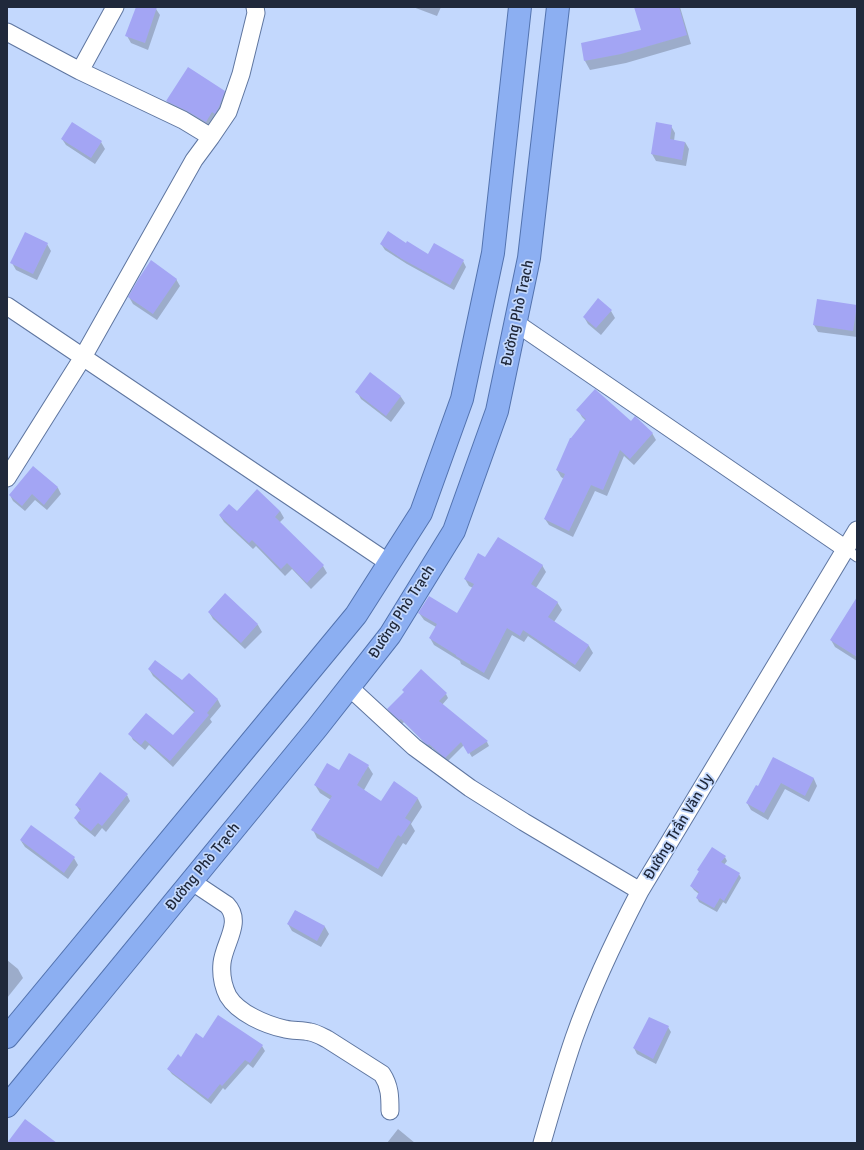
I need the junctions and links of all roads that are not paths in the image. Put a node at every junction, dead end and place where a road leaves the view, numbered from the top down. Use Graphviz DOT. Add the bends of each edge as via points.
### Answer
graph roads {
  1 [pos="115,7"];
  2 [pos="255,7"];
  3 [pos="520,7"];
  4 [pos="558,7"];
  5 [pos="7,32"];
  6 [pos="80,71"];
  7 [pos="211,138"];
  8 [pos="7,306"];
  9 [pos="516,323"];
  10 [pos="82,357"];
  11 [pos="7,478"];
  12 [pos="857,530"];
  13 [pos="851,553"];
  14 [pos="389,563"];
  15 [pos="349,687"];
  16 [pos="191,881"];
  17 [pos="640,891"];
  18 [pos="7,1037"];
  19 [pos="7,1106"];
  20 [pos="390,1111"];
  21 [pos="542,1143"];
  1 -- 6 [label="street"];
  2 -- 7 [label="street" via="256,13 241,74 228,112"];
  3 -- 14 [label="highway" via="493,253 462,399 421,513"];
  4 -- 9 [label="highway, Đường Phò Trạch" via="529,258"];
  5 -- 6 [label="street"];
  6 -- 7 [label="street" via="182,120"];
  7 -- 10 [label="street" via="194,160"];
  8 -- 10 [label="street"];
  9 -- 13 [label="street"];
  9 -- 15 [label="highway, Đường Phò Trạch" via="497,412 454,531 390,635"];
  10 -- 11 [label="street"];
  10 -- 14 [label="street"];
  12 -- 13 [label="street, Đường Trần Văn Uy"];
  13 -- 17 [label="street, Đường Trần Văn Uy"];
  14 -- 18 [label="highway" via="356,615"];
  15 -- 16 [label="highway, Đường Phò Trạch"];
  15 -- 17 [label="street" via="414,747 470,788"];
  16 -- 19 [label="highway, Đường Phò Trạch"];
  16 -- 20 [label="street" via="227,905 233,914 222,974 233,1003 265,1023 327,1038 382,1074 389,1087"];
  17 -- 21 [label="street, Đường Trần Văn Uy" via="610,950 587,1005 565,1064"];
}
